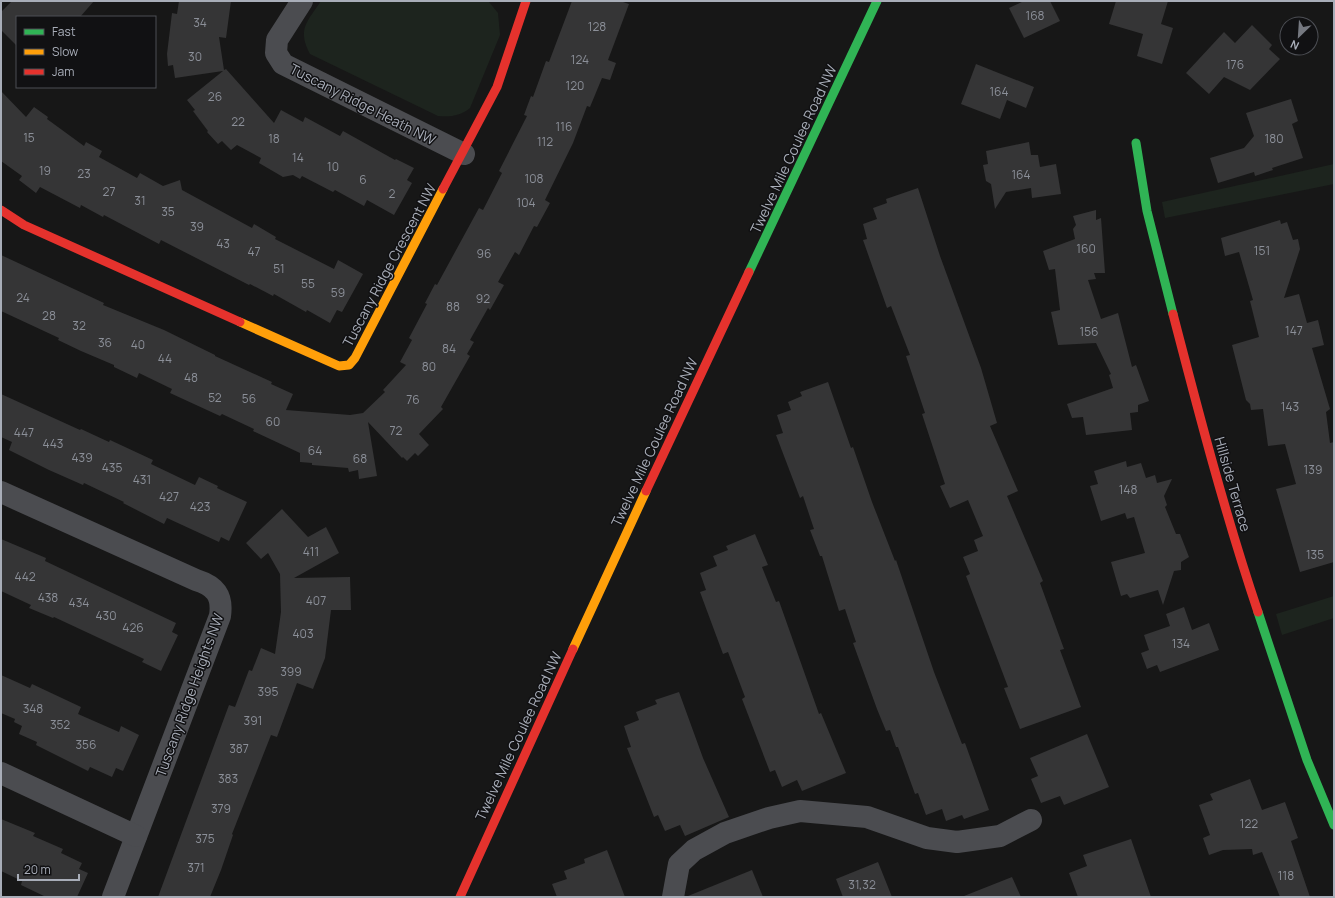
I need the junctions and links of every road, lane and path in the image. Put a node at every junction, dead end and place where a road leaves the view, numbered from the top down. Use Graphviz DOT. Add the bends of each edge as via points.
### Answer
graph roads {
  1 [pos="302,1"];
  2 [pos="526,1"];
  3 [pos="877,1"];
  4 [pos="885,8"];
  5 [pos="844,74"];
  6 [pos="1136,143"];
  7 [pos="464,154"];
  8 [pos="1,210"];
  9 [pos="1,492"];
  10 [pos="1,773"];
  11 [pos="1031,820"];
  12 [pos="1334,825"];
  13 [pos="136,836"];
  14 [pos="113,897"];
  15 [pos="460,897"];
  16 [pos="673,897"];
  1 -- 7 [label="street, Tuscany Ridge Heath NW" via="277,40 276,53 284,64"];
  2 -- 7 [label="street, Tuscany Ridge Crescent NW" via="497,87"];
  3 -- 5 [label="street, Twelve Mile Coulee Road NW"];
  4 -- 5 [label="street"];
  5 -- 15 [label="street, Twelve Mile Coulee Road NW" via="622,543"];
  6 -- 12 [label="street, Hillside Terrace" via="1147,210 1197,408 1240,557 1307,760"];
  7 -- 8 [label="street, Tuscany Ridge Crescent NW" via="355,358 349,365 344,366 333,364 24,225"];
  9 -- 13 [label="street, Tuscany Ridge Heights NW" via="208,584 220,599 220,616"];
  10 -- 13 [label="street"];
  11 -- 16 [label="street" via="1000,836 957,842 927,838 867,817 800,811 725,832 694,850 679,864"];
  13 -- 14 [label="street, Tuscany Ridge Heights NW"];
}
